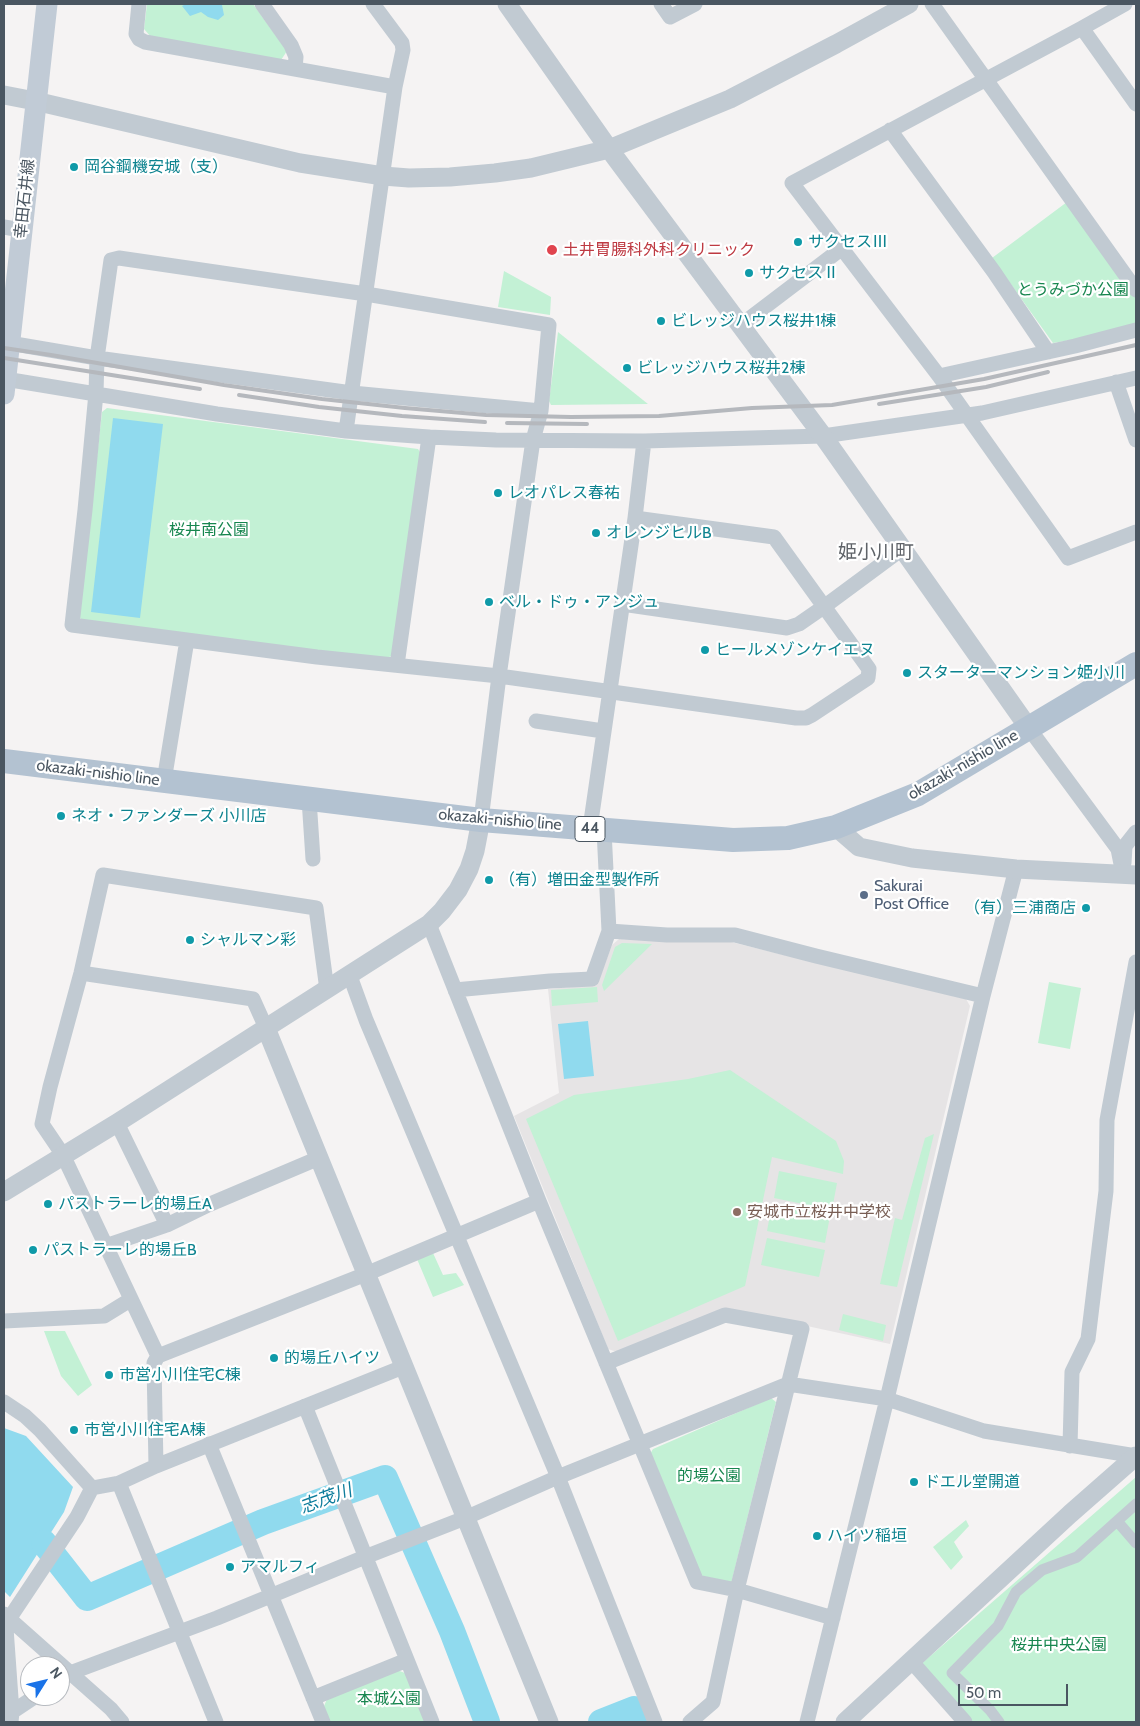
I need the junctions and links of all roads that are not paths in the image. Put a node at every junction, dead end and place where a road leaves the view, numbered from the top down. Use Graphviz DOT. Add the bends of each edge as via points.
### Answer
graph roads {
  1 [pos="47,4"];
  2 [pos="139,4"];
  3 [pos="262,4"];
  4 [pos="373,4"];
  5 [pos="506,4"];
  6 [pos="661,4"];
  7 [pos="695,4"];
  8 [pos="909,4"];
  9 [pos="932,4"];
  10 [pos="1125,4"];
  11 [pos="1082,28"];
  12 [pos="295,68"];
  13 [pos="987,79"];
  14 [pos="395,87"];
  15 [pos="4,95"];
  16 [pos="36,101"];
  17 [pos="1136,104"];
  18 [pos="890,130"];
  19 [pos="609,149"];
  20 [pos="383,176"];
  21 [pos="12,229"];
  22 [pos="842,249"];
  23 [pos="1136,290"];
  24 [pos="366,294"];
  25 [pos="742,325"];
  26 [pos="1136,330"];
  27 [pos="9,343"];
  28 [pos="1048,352"];
  29 [pos="96,358"];
  30 [pos="939,376"];
  31 [pos="1136,378"];
  32 [pos="1116,382"];
  33 [pos="5,387"];
  34 [pos="96,393"];
  35 [pos="352,393"];
  36 [pos="541,411"];
  37 [pos="966,415"];
  38 [pos="346,431"];
  39 [pos="823,436"];
  40 [pos="429,437"];
  41 [pos="534,440"];
  42 [pos="1136,440"];
  43 [pos="644,441"];
  44 [pos="634,518"];
  45 [pos="1136,532"];
  46 [pos="902,549"];
  47 [pos="622,604"];
  48 [pos="825,606"];
  49 [pos="187,640"];
  50 [pos="1136,664"];
  51 [pos="397,665"];
  52 [pos="499,676"];
  53 [pos="609,692"];
  54 [pos="536,721"];
  55 [pos="1028,727"];
  56 [pos="603,732"];
  57 [pos="4,761"];
  58 [pos="164,781"];
  59 [pos="309,799"];
  60 [pos="480,820"];
  61 [pos="836,827"];
  62 [pos="597,829"];
  63 [pos="1136,832"];
  64 [pos="313,859"];
  65 [pos="1016,870"];
  66 [pos="1129,874"];
  67 [pos="429,924"];
  68 [pos="609,931"];
  69 [pos="1136,962"];
  70 [pos="81,973"];
  71 [pos="350,976"];
  72 [pos="327,990"];
  73 [pos="455,990"];
  74 [pos="983,996"];
  75 [pos="266,1028"];
  76 [pos="117,1123"];
  77 [pos="63,1155"];
  78 [pos="319,1158"];
  79 [pos="4,1192"];
  80 [pos="539,1201"];
  81 [pos="167,1225"];
  82 [pos="458,1236"];
  83 [pos="105,1246"];
  84 [pos="366,1274"];
  85 [pos="130,1300"];
  86 [pos="4,1321"];
  87 [pos="158,1356"];
  88 [pos="606,1363"];
  89 [pos="403,1367"];
  90 [pos="788,1384"];
  91 [pos="887,1399"];
  92 [pos="4,1402"];
  93 [pos="305,1406"];
  94 [pos="209,1444"];
  95 [pos="640,1445"];
  96 [pos="1070,1446"];
  97 [pos="1136,1456"];
  98 [pos="156,1466"];
  99 [pos="558,1477"];
  100 [pos="118,1483"];
  101 [pos="92,1488"];
  102 [pos="1136,1504"];
  103 [pos="465,1518"];
  104 [pos="1116,1521"];
  105 [pos="1136,1543"];
  106 [pos="365,1557"];
  107 [pos="737,1590"];
  108 [pos="271,1597"];
  109 [pos="6,1616"];
  110 [pos="834,1618"];
  111 [pos="180,1633"];
  112 [pos="45,1656"];
  113 [pos="407,1660"];
  114 [pos="912,1662"];
  115 [pos="70,1674"];
  116 [pos="70,1679"];
  117 [pos="314,1698"];
  118 [pos="22,1706"];
  119 [pos="9,1716"];
  120 [pos="122,1722"];
  121 [pos="216,1722"];
  122 [pos="323,1722"];
  123 [pos="432,1722"];
  124 [pos="548,1722"];
  125 [pos="655,1722"];
  126 [pos="690,1722"];
  127 [pos="807,1722"];
  128 [pos="845,1722"];
  129 [pos="965,1722"];
  130 [pos="999,1722"];
  1 -- 16 [label="main road, 幸田石井線"];
  2 -- 12 [label="street" via="136,34 145,42"];
  3 -- 12 [label="street" via="291,45 296,57"];
  4 -- 14 [label="street" via="402,43"];
  5 -- 19 [label="street"];
  6 -- 7 [label="street" via="670,17"];
  8 -- 19 [label="street" via="730,99"];
  9 -- 13 [label="street"];
  10 -- 11 [label="street"];
  11 -- 13 [label="street"];
  11 -- 17 [label="street"];
  12 -- 14 [label="street"];
  13 -- 18 [label="street"];
  13 -- 23 [label="street"];
  14 -- 20 [label="street"];
  15 -- 16 [label="street"];
  16 -- 20 [label="street" via="300,163"];
  16 -- 21 [label="main road, 幸田石井線"];
  18 -- 22 [label="street" via="792,183"];
  18 -- 28 [label="street"];
  19 -- 20 [label="street" via="531,168 495,173 409,178"];
  19 -- 25 [label="street"];
  20 -- 24 [label="street"];
  21 -- 27 [label="main road, 幸田石井線"];
  22 -- 25 [label="street"];
  22 -- 30 [label="street"];
  24 -- 29 [label="street" via="118,258 111,260"];
  24 -- 35 [label="street"];
  24 -- 36 [label="street" via="549,325"];
  25 -- 39 [label="street"];
  26 -- 28 [label="street"];
  27 -- 29 [label="street"];
  27 -- 33 [label="main road, 幸田石井線"];
  28 -- 30 [label="street"];
  29 -- 34 [label="street"];
  29 -- 35 [label="street"];
  30 -- 37 [label="street"];
  31 -- 32 [label="street"];
  32 -- 37 [label="street"];
  32 -- 42 [label="street"];
  33 -- 34 [label="street"];
  34 -- 38 [label="street" via="217,414"];
  34 -- 49 [label="street" via="72,626"];
  35 -- 36 [label="street"];
  35 -- 38 [label="street"];
  36 -- 41 [label="street"];
  37 -- 39 [label="street"];
  37 -- 45 [label="street" via="1068,558"];
  38 -- 40 [label="street"];
  39 -- 43 [label="street"];
  39 -- 46 [label="street"];
  40 -- 41 [label="street"];
  40 -- 51 [label="street"];
  41 -- 43 [label="street"];
  41 -- 52 [label="street"];
  43 -- 44 [label="street"];
  44 -- 47 [label="street"];
  44 -- 48 [label="street" via="774,537"];
  46 -- 48 [label="street"];
  46 -- 55 [label="street"];
  47 -- 48 [label="street" via="787,628 799,624"];
  47 -- 53 [label="street"];
  48 -- 53 [label="street" via="869,669 868,678 806,718"];
  49 -- 51 [label="street"];
  49 -- 58 [label="street"];
  50 -- 55 [label="main road, okazaki-nishio line / 44"];
  51 -- 52 [label="street"];
  52 -- 53 [label="street"];
  52 -- 60 [label="street"];
  53 -- 56 [label="street"];
  54 -- 56 [label="street"];
  55 -- 61 [label="main road, okazaki-nishio line / 44" via="918,794"];
  55 -- 66 [label="street" via="1118,850"];
  56 -- 62 [label="street"];
  57 -- 58 [label="main road, okazaki-nishio line / 44"];
  58 -- 59 [label="main road, okazaki-nishio line / 44"];
  59 -- 60 [label="main road, okazaki-nishio line / 44"];
  59 -- 64 [label="street"];
  60 -- 62 [label="main road, okazaki-nishio line / 44"];
  60 -- 67 [label="street" via="469,869 458,890"];
  61 -- 62 [label="main road, okazaki-nishio line / 44" via="788,838 733,840"];
  61 -- 65 [label="street" via="859,847 934,862"];
  62 -- 68 [label="street"];
  63 -- 66 [label="street" via="1125,846"];
  65 -- 66 [label="street"];
  65 -- 74 [label="street"];
  67 -- 71 [label="street"];
  67 -- 73 [label="street"];
  68 -- 73 [label="street" via="592,979"];
  68 -- 74 [label="street" via="735,935"];
  69 -- 96 [label="street" via="1108,1120 1106,1191 1088,1339 1072,1372"];
  70 -- 72 [label="street" via="103,875 316,908"];
  70 -- 75 [label="street" via="253,999"];
  70 -- 77 [label="street" via="42,1124"];
  71 -- 72 [label="street"];
  71 -- 82 [label="street"];
  72 -- 75 [label="street"];
  73 -- 80 [label="street"];
  74 -- 91 [label="street"];
  75 -- 76 [label="street"];
  75 -- 78 [label="street"];
  76 -- 77 [label="street"];
  76 -- 81 [label="street"];
  77 -- 79 [label="street"];
  77 -- 83 [label="street"];
  78 -- 81 [label="street"];
  78 -- 84 [label="street"];
  80 -- 82 [label="street"];
  80 -- 88 [label="street"];
  81 -- 83 [label="street"];
  82 -- 84 [label="street"];
  82 -- 99 [label="street"];
  83 -- 85 [label="street"];
  84 -- 87 [label="street"];
  84 -- 89 [label="street"];
  85 -- 86 [label="street" via="104,1316"];
  85 -- 87 [label="street"];
  87 -- 98 [label="street" via="154,1363"];
  88 -- 90 [label="street" via="725,1315 802,1329"];
  88 -- 95 [label="street"];
  89 -- 93 [label="street"];
  89 -- 103 [label="street"];
  90 -- 91 [label="street"];
  90 -- 95 [label="street"];
  90 -- 107 [label="street"];
  91 -- 96 [label="street" via="984,1431"];
  91 -- 110 [label="street"];
  92 -- 101 [label="street" via="40,1430"];
  93 -- 94 [label="street"];
  93 -- 106 [label="street"];
  94 -- 98 [label="street"];
  94 -- 108 [label="street"];
  95 -- 99 [label="street"];
  95 -- 107 [label="street" via="697,1582"];
  96 -- 97 [label="street"];
  97 -- 114 [label="street"];
  98 -- 100 [label="street"];
  99 -- 103 [label="street"];
  99 -- 125 [label="street"];
  100 -- 101 [label="street"];
  100 -- 111 [label="street"];
  101 -- 109 [label="street" via="77,1517"];
  102 -- 104 [label="street"];
  103 -- 106 [label="street"];
  103 -- 124 [label="street"];
  104 -- 105 [label="street"];
  104 -- 130 [label="street" via="1077,1557 1042,1570 1016,1592 998,1626 952,1672"];
  106 -- 108 [label="street"];
  106 -- 113 [label="street"];
  107 -- 110 [label="street"];
  107 -- 126 [label="street" via="713,1702"];
  108 -- 111 [label="street"];
  108 -- 117 [label="street"];
  109 -- 112 [label="street"];
  109 -- 119 [label="street"];
  110 -- 127 [label="street"];
  111 -- 115 [label="street"];
  111 -- 121 [label="street"];
  113 -- 117 [label="street"];
  113 -- 123 [label="street"];
  114 -- 128 [label="street"];
  114 -- 129 [label="street"];
  116 -- 120 [label="street" via="111,1708"];
  117 -- 122 [label="street"];
  118 -- 119 [label="street"];
}
